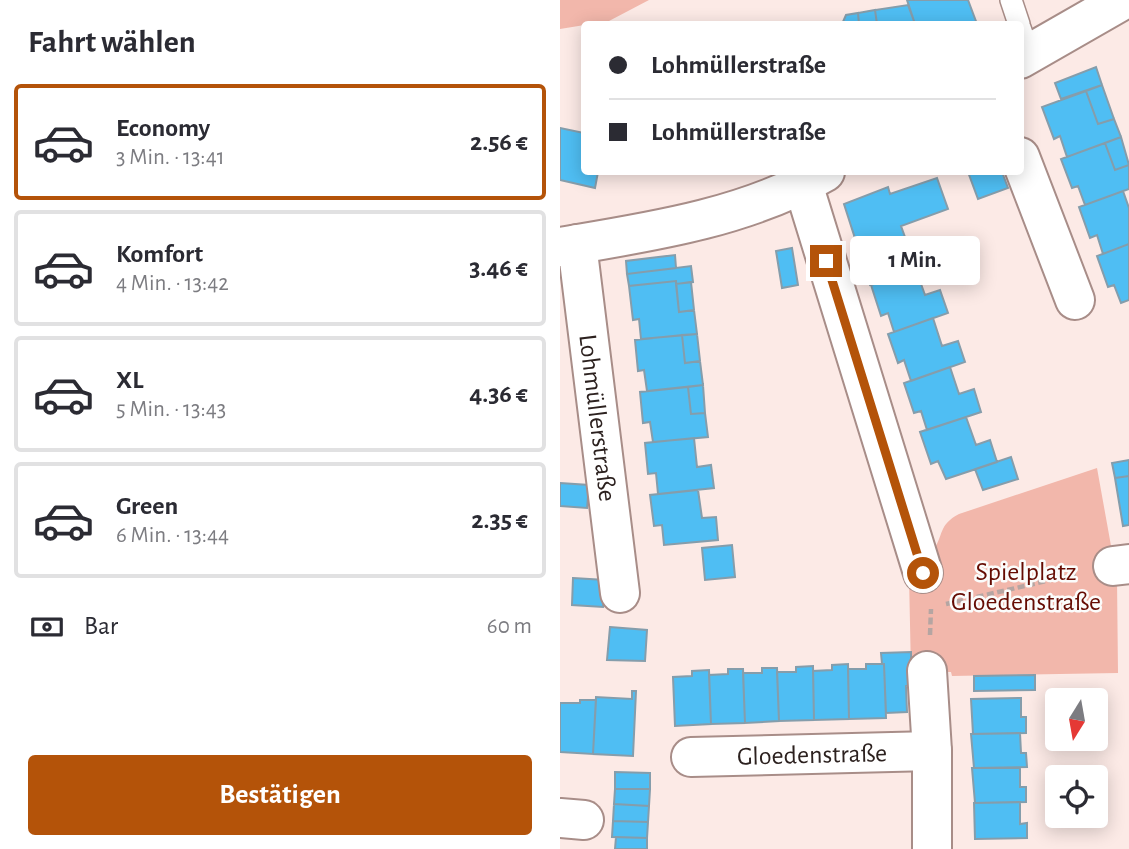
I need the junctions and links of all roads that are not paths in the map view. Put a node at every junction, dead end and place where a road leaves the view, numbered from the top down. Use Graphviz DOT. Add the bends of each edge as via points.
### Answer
graph roads {
  1 [pos="1011,0"];
  2 [pos="1123,0"];
  3 [pos="1017,21"];
  4 [pos="1024,40"];
  5 [pos="1024,167"];
  6 [pos="814,178"];
  7 [pos="569,245"];
  8 [pos="1075,300"];
  9 [pos="927,590"];
  10 [pos="620,593"];
  11 [pos="927,671"];
  12 [pos="932,751"];
  13 [pos="691,757"];
  14 [pos="932,849"];
  1 -- 3 [label="lane"];
  2 -- 4 [label="street"];
  5 -- 8 [label="street"];
  6 -- 7 [label="street, Lohmüllerstraße" via="701,221"];
  6 -- 9 [label="street, Lohmüllerstraße"];
  7 -- 10 [label="street, Lohmüllerstraße"];
  11 -- 12 [label="street"];
  12 -- 13 [label="street, Gloedenstraße"];
  12 -- 14 [label="street"];
}
